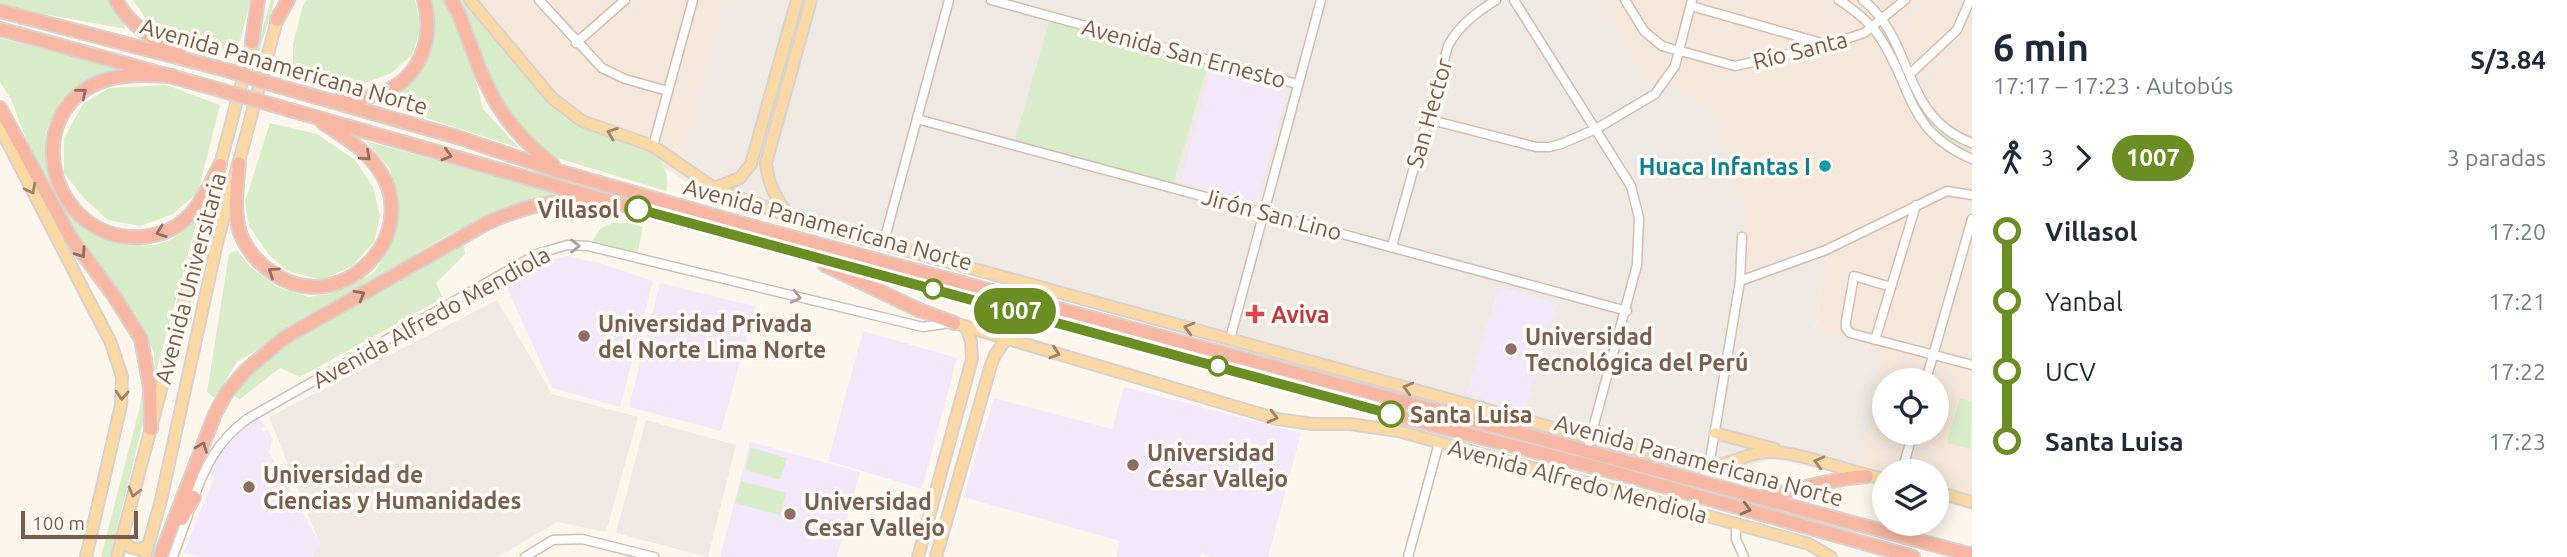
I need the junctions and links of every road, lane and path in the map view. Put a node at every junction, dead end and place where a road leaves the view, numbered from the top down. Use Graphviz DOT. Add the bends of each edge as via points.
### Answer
graph roads {
  1 [pos="116,0"];
  2 [pos="258,0"];
  3 [pos="265,0"];
  4 [pos="282,0"];
  5 [pos="288,0"];
  6 [pos="424,0"];
  7 [pos="450,0"];
  8 [pos="470,0"];
  9 [pos="539,0"];
  10 [pos="625,0"];
  11 [pos="693,0"];
  12 [pos="797,0"];
  13 [pos="811,0"];
  14 [pos="949,0"];
  15 [pos="991,0"];
  16 [pos="1321,0"];
  17 [pos="1496,0"];
  18 [pos="1514,0"];
  19 [pos="1625,0"];
  20 [pos="1839,0"];
  21 [pos="1863,0"];
  22 [pos="1905,0"];
  23 [pos="1970,0"];
  24 [pos="1692,3"];
  25 [pos="0,11"];
  26 [pos="277,20"];
  27 [pos="1883,20"];
  28 [pos="1873,28"];
  29 [pos="0,29"];
  30 [pos="252,42"];
  31 [pos="576,43"];
  32 [pos="1828,45"];
  33 [pos="1679,52"];
  34 [pos="198,62"];
  35 [pos="1910,74"];
  36 [pos="173,76"];
  37 [pos="1297,84"];
  38 [pos="668,91"];
  39 [pos="330,101"];
  40 [pos="775,103"];
  41 [pos="0,108"];
  42 [pos="310,116"];
  43 [pos="917,118"];
  44 [pos="1427,119"];
  45 [pos="0,128"];
  46 [pos="1596,129"];
  47 [pos="1972,143"];
  48 [pos="653,146"];
  49 [pos="1972,157"];
  50 [pos="239,163"];
  51 [pos="220,165"];
  52 [pos="561,172"];
  53 [pos="714,188"];
  54 [pos="1972,195"];
  55 [pos="601,199"];
  56 [pos="1916,205"];
  57 [pos="1263,213"];
  58 [pos="789,215"];
  59 [pos="1971,225"];
  60 [pos="1742,237"];
  61 [pos="883,245"];
  62 [pos="1392,246"];
  63 [pos="806,255"];
  64 [pos="1740,281"];
  65 [pos="1891,287"];
  66 [pos="1627,311"];
  67 [pos="960,325"];
  68 [pos="1006,339"];
  69 [pos="1230,340"];
  70 [pos="1875,340"];
  71 [pos="1933,354"];
  72 [pos="1972,365"];
  73 [pos="1929,368"];
  74 [pos="151,429"];
  75 [pos="1715,433"];
  76 [pos="1590,438"];
  77 [pos="1439,443"];
  78 [pos="1586,453"];
  79 [pos="1784,453"];
  80 [pos="1709,466"];
  81 [pos="1867,476"];
  82 [pos="1872,477"];
  83 [pos="936,489"];
  84 [pos="954,494"];
  85 [pos="1949,495"];
  86 [pos="194,497"];
  87 [pos="1760,497"];
  88 [pos="1972,502"];
  89 [pos="1735,524"];
  90 [pos="122,537"];
  91 [pos="148,545"];
  92 [pos="1938,546"];
  93 [pos="1972,550"];
  94 [pos="1972,555"];
  95 [pos="165,556"];
  96 [pos="86,557"];
  97 [pos="117,557"];
  98 [pos="145,557"];
  99 [pos="525,557"];
  100 [pos="654,557"];
  101 [pos="918,557"];
  102 [pos="936,557"];
  103 [pos="1408,557"];
  104 [pos="1744,557"];
  105 [pos="1831,557"];
  106 [pos="1913,557"];
  1 -- 34 [label="highway" via="127,18 149,36"];
  2 -- 30 [label="highway"];
  3 -- 30 [label="main road, Avenida Universitaria"];
  4 -- 26 [label="main road, Avenida Universitaria"];
  5 -- 26 [label="highway"];
  6 -- 39 [label="highway" via="426,46 411,74 377,95"];
  7 -- 52 [label="highway" via="496,106 520,138"];
  48 -- 8 [label="main road, Avenida Alfredo Mendiola, one-way" via="582,121 564,108"];
  9 -- 31 [label="street"];
  10 -- 31 [label="street"];
  11 -- 38 [label="street"];
  12 -- 40 [label="main road"];
  13 -- 40 [label="main road"];
  14 -- 43 [label="street"];
  15 -- 37 [label="street, Avenida San Ernesto"];
  16 -- 37 [label="street"];
  17 -- 44 [label="street, San Hector" via="1453,35"];
  18 -- 46 [label="street"];
  19 -- 33 [label="street, Río Santa" via="1651,38"];
  20 -- 28 [label="street"];
  21 -- 27 [label="street"];
  22 -- 27 [label="street, Río Santa"];
  23 -- 35 [label="street" via="1957,30"];
  24 -- 32 [label="street"];
  24 -- 33 [label="street"];
  25 -- 34 [label="highway, Avenida Panamericana Norte"];
  26 -- 50 [label="main road, Avenida Universitaria"];
  27 -- 28 [label="street, Río Santa"];
  27 -- 35 [label="street"];
  28 -- 32 [label="street, Río Santa"];
  28 -- 49 [label="street" via="1922,123 1946,146"];
  29 -- 36 [label="highway, Avenida Panamericana Norte"];
  30 -- 51 [label="main road, Avenida Universitaria"];
  31 -- 38 [label="street" via="608,72"];
  32 -- 33 [label="street, Río Santa" via="1735,66"];
  33 -- 46 [label="street" via="1656,94"];
  34 -- 39 [label="highway, Avenida Panamericana Norte, bridge"];
  35 -- 47 [label="street" via="1937,122"];
  36 -- 42 [label="highway, Avenida Panamericana Norte, bridge"];
  51 -- 36 [label="highway, one-way" via="189,216 150,236 118,236 100,230 85,220 62,192 53,141 66,108 92,86 110,78"];
  37 -- 57 [label="street"];
  38 -- 48 [label="street"];
  39 -- 52 [label="highway, Avenida Panamericana Norte"];
  40 -- 53 [label="main road" via="747,172"];
  40 -- 58 [label="main road" via="767,174 775,197"];
  41 -- 74 [label="highway, one-way" via="71,238 141,339 150,387"];
  42 -- 50 [label="highway, one-way" via="368,157 386,182 391,214 388,231 360,272 328,286 311,287 280,278 265,268 241,233 236,207"];
  42 -- 55 [label="highway, Avenida Panamericana Norte, one-way"];
  43 -- 57 [label="street, Jirón San Lino"];
  43 -- 61 [label="street"];
  44 -- 46 [label="street" via="1549,148"];
  44 -- 62 [label="street, San Hector"];
  45 -- 96 [label="main road, one-way" via="111,342 122,377 118,423"];
  46 -- 66 [label="street" via="1632,186 1639,219 1637,265"];
  48 -- 53 [label="main road, Avenida Alfredo Mendiola"];
  50 -- 91 [label="main road, Avenida Universitaria" via="216,243"];
  51 -- 74 [label="main road, Avenida Universitaria"];
  52 -- 78 [label="highway, Avenida Panamericana Norte"];
  53 -- 58 [label="main road, Avenida Alfredo Mendiola"];
  54 -- 56 [label="street" via="1947,191"];
  55 -- 63 [label="highway, Avenida Panamericana Norte"];
  95 -- 55 [label="highway, one-way" via="215,414 228,392 264,353 517,209"];
  56 -- 64 [label="street" via="1826,250"];
  56 -- 65 [label="street"];
  57 -- 62 [label="street, Jirón San Lino"];
  57 -- 69 [label="street"];
  58 -- 61 [label="main road, Avenida Alfredo Mendiola"];
  59 -- 71 [label="street"];
  60 -- 64 [label="street"];
  69 -- 61 [label="main road, Avenida Alfredo Mendiola, one-way"];
  62 -- 66 [label="street, Jirón San Lino"];
  63 -- 67 [label="highway" via="885,295"];
  63 -- 106 [label="highway, Avenida Panamericana Norte, one-way"];
  64 -- 75 [label="street"];
  65 -- 70 [label="street"];
  65 -- 70 [label="street" via="1854,276 1846,328"];
  66 -- 76 [label="street"];
  67 -- 68 [label="main road, Avenida Alfredo Mendiola"];
  67 -- 83 [label="main road" via="971,341 972,359"];
  86 -- 67 [label="street, Avenida Alfredo Mendiola, one-way" via="217,447 247,419 537,254 567,245 588,246 923,327"];
  68 -- 77 [label="main road, Avenida Alfredo Mendiola, one-way" via="1277,419 1398,431"];
  68 -- 84 [label="main road" via="991,365"];
  76 -- 69 [label="main road, Avenida Alfredo Mendiola, one-way"];
  70 -- 71 [label="street"];
  71 -- 72 [label="street"];
  71 -- 73 [label="street"];
  74 -- 90 [label="main road, Avenida Universitaria, one-way"];
  75 -- 79 [label="main road"];
  75 -- 80 [label="street"];
  76 -- 78 [label="street"];
  76 -- 80 [label="main road, Avenida Alfredo Mendiola"];
  77 -- 89 [label="main road, Avenida Alfredo Mendiola"];
  77 -- 103 [label="street"];
  78 -- 87 [label="highway, Avenida Panamericana Norte"];
  79 -- 80 [label="main road, Avenida Alfredo Mendiola" via="1764,452"];
  81 -- 79 [label="main road, Avenida Alfredo Mendiola, one-way"];
  81 -- 82 [label="main road, Avenida Alfredo Mendiola"];
  81 -- 87 [label="highway" via="1841,477"];
  83 -- 84 [label="main road"];
  83 -- 101 [label="main road"];
  84 -- 102 [label="main road"];
  85 -- 88 [label="main road"];
  86 -- 95 [label="highway"];
  87 -- 92 [label="highway, Avenida Panamericana Norte"];
  89 -- 104 [label="street"];
  89 -- 105 [label="main road, Avenida Alfredo Mendiola" via="1809,544"];
  90 -- 91 [label="main road" via="135,549"];
  90 -- 97 [label="main road, Avenida Universitaria"];
  91 -- 98 [label="main road, Avenida Universitaria"];
  92 -- 93 [label="highway"];
  92 -- 94 [label="highway, Avenida Panamericana Norte"];
  99 -- 100 [label="street" via="553,540 582,539"];
}
